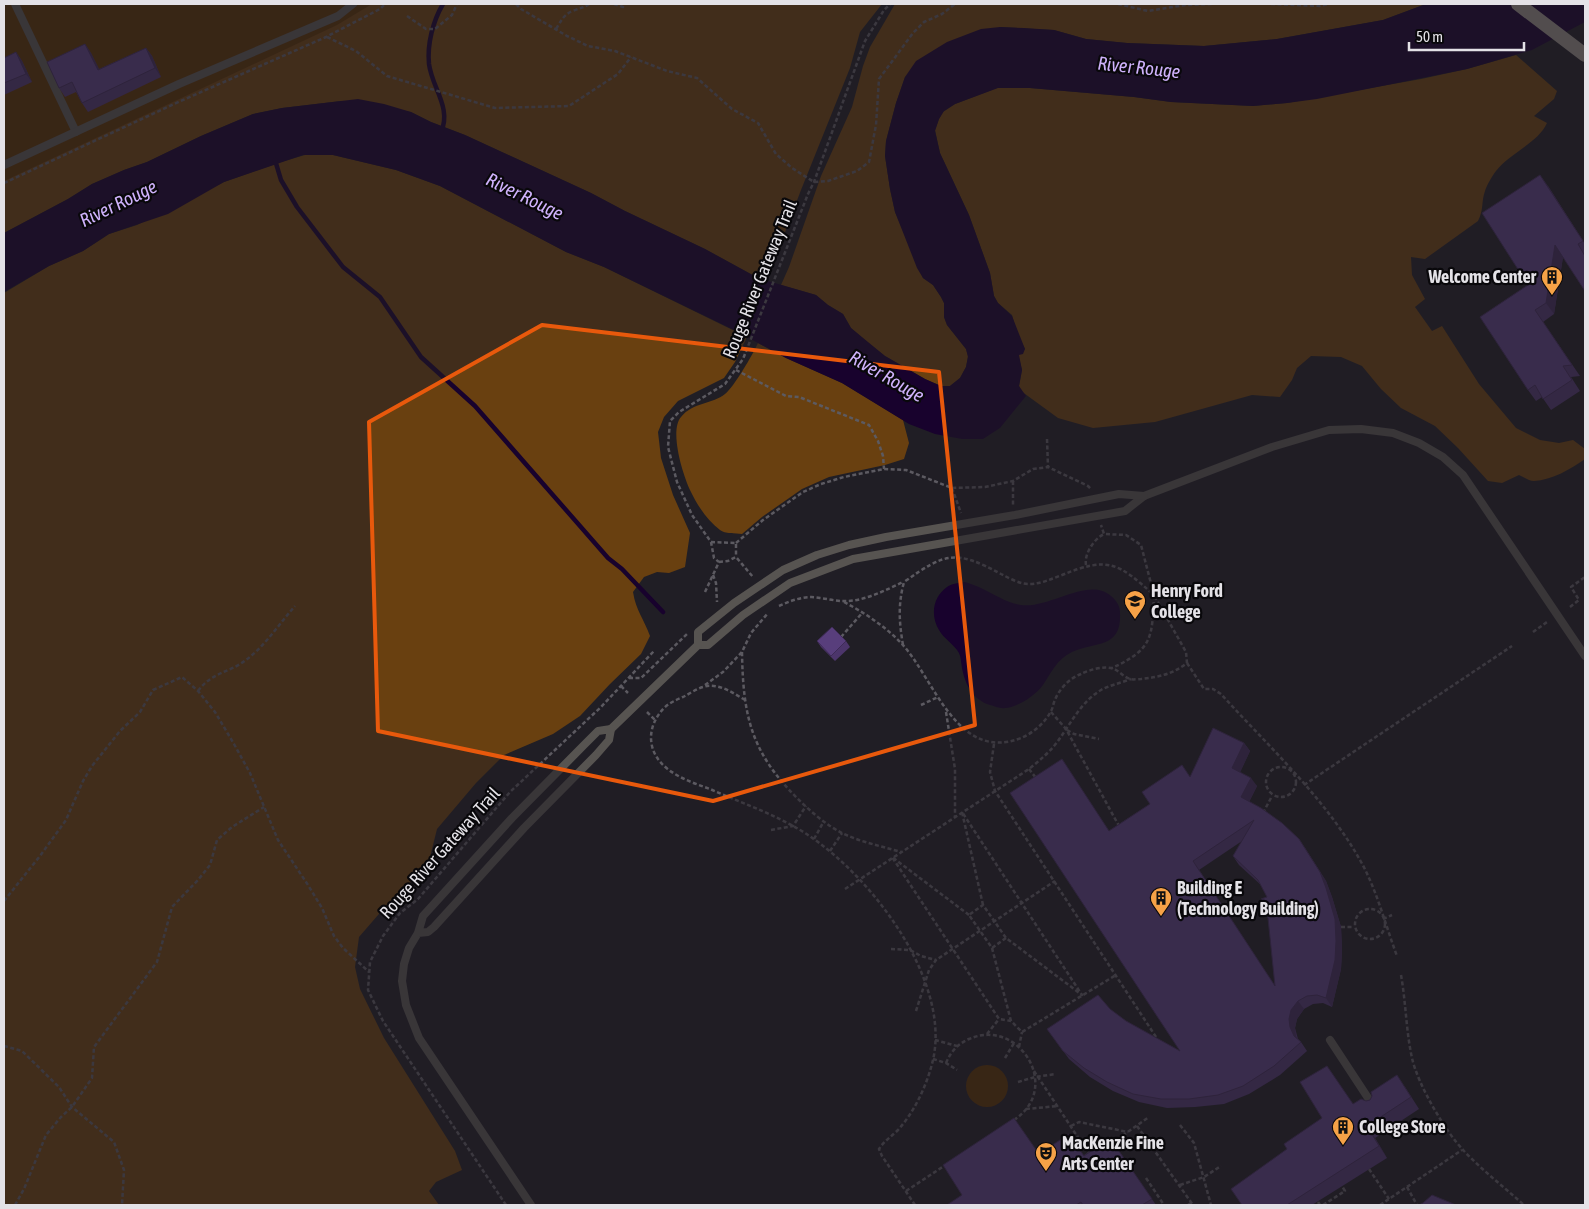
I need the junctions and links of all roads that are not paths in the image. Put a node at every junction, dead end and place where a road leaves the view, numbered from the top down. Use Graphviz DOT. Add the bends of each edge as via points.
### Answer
graph roads {
  1 [pos="15,4"];
  2 [pos="353,4"];
  3 [pos="1518,4"];
  4 [pos="1585,56"];
  5 [pos="76,132"];
  6 [pos="4,165"];
  7 [pos="1144,496"];
  8 [pos="698,645"];
  9 [pos="1585,656"];
  10 [pos="611,729"];
  11 [pos="418,933"];
  12 [pos="1330,1040"];
  13 [pos="1374,1107"];
  14 [pos="531,1205"];
  1 -- 5 [label="lane"];
  2 -- 5 [label="lane" via="338,16"];
  3 -- 4 [label="main road"];
  5 -- 6 [label="lane"];
  7 -- 8 [label="lane" via="1125,511 853,559 790,583 743,615 708,645"];
  7 -- 8 [label="lane" via="1119,494 886,536 817,555 784,570 734,603 698,632"];
  7 -- 9 [label="lane" via="1329,430 1393,432 1443,457 1464,475"];
  8 -- 10 [label="lane"];
  10 -- 11 [label="lane" via="609,740 434,927 428,932"];
  10 -- 11 [label="lane" via="598,731 512,818 423,916"];
  11 -- 14 [label="lane" via="404,964 402,981 406,1005 419,1038"];
  12 -- 13 [label="lane"];
}
